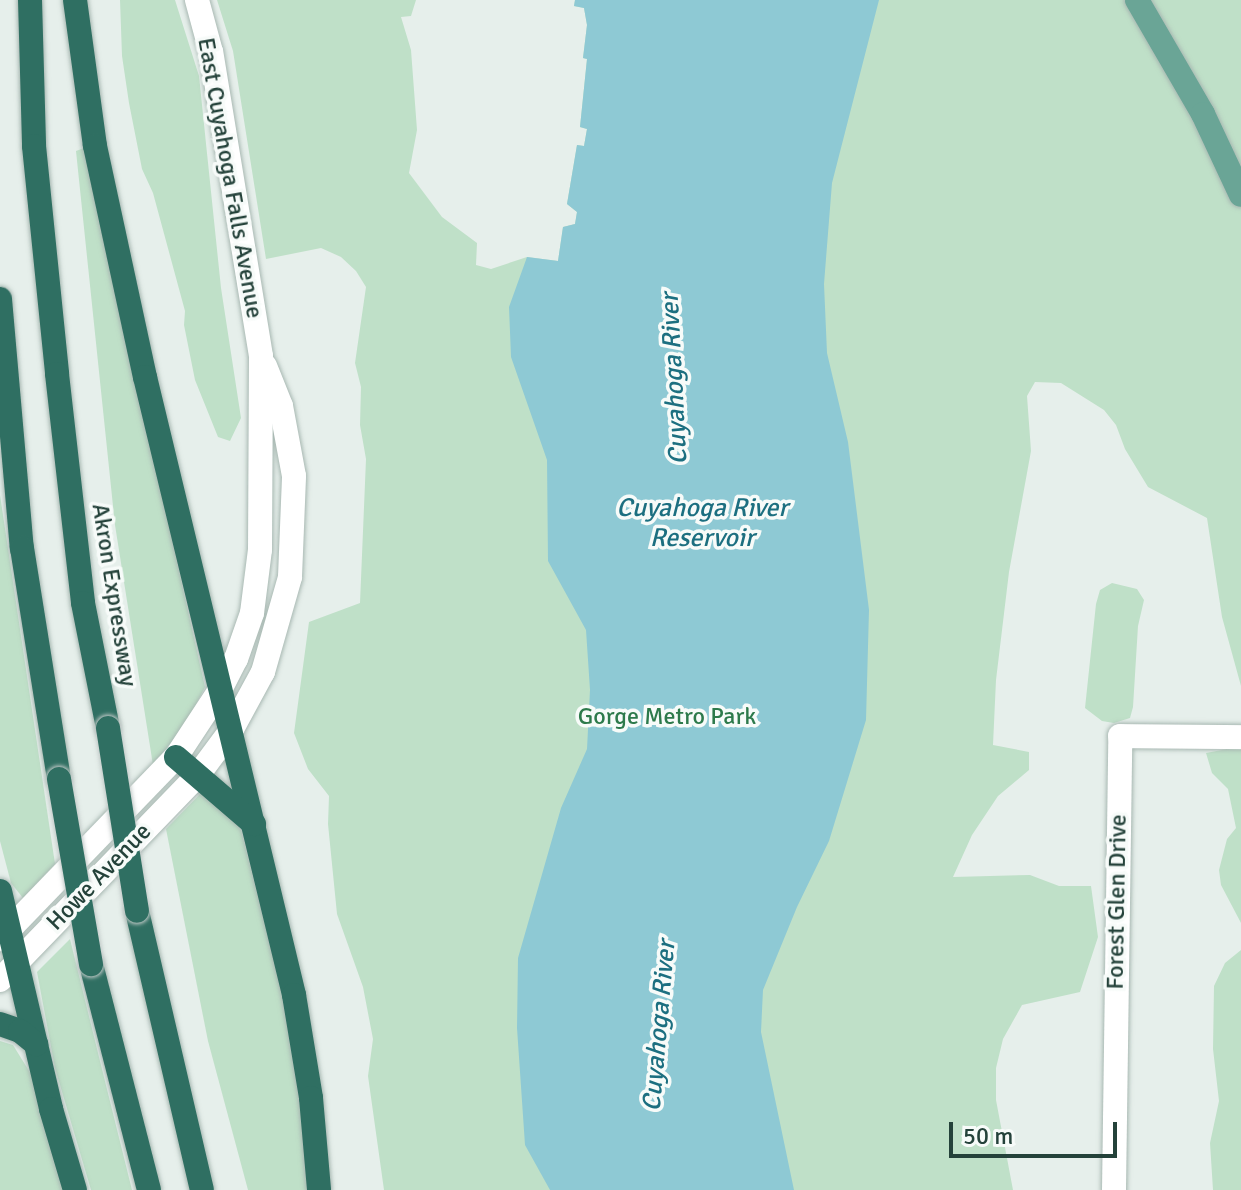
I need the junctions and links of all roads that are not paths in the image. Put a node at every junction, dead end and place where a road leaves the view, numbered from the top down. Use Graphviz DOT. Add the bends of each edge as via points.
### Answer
graph roads {
  1 [pos="30,0"];
  2 [pos="75,0"];
  3 [pos="197,0"];
  4 [pos="1137,0"];
  5 [pos="1241,195"];
  6 [pos="0,299"];
  7 [pos="261,356"];
  8 [pos="215,698"];
  9 [pos="232,729"];
  10 [pos="1241,737"];
  11 [pos="176,757"];
  12 [pos="198,775"];
  13 [pos="254,824"];
  14 [pos="0,891"];
  15 [pos="5,934"];
  16 [pos="17,961"];
  17 [pos="0,980"];
  18 [pos="0,1024"];
  19 [pos="36,1044"];
  20 [pos="75,1190"];
  21 [pos="149,1190"];
  22 [pos="202,1190"];
  23 [pos="319,1190"];
  24 [pos="1114,1190"];
  1 -- 22 [label="highway, Akron Expressway, bridge" via="34,146 83,603 137,911"];
  2 -- 8 [label="highway" via="95,146"];
  3 -- 7 [label="street, East Cuyahoga Falls Avenue" via="211,52"];
  4 -- 5 [label="main road" via="1203,114"];
  6 -- 21 [label="highway, bridge" via="22,548 59,779 91,964"];
  7 -- 8 [label="street, East Cuyahoga Falls Avenue" via="260,550 254,598 236,659"];
  7 -- 9 [label="street, East Cuyahoga Falls Avenue" via="281,406 294,476 293,548 263,672"];
  8 -- 9 [label="highway"];
  8 -- 11 [label="street, Howe Avenue"];
  9 -- 12 [label="street, Howe Avenue"];
  9 -- 13 [label="highway"];
  10 -- 24 [label="street, Forest Glen Drive" via="1120,736"];
  11 -- 12 [label="highway"];
  11 -- 15 [label="street, Howe Avenue"];
  12 -- 13 [label="highway"];
  12 -- 16 [label="street, Howe Avenue"];
  13 -- 23 [label="highway" via="294,995"];
  14 -- 15 [label="highway"];
  15 -- 16 [label="highway"];
  16 -- 17 [label="street, Howe Avenue"];
  16 -- 19 [label="highway"];
  18 -- 19 [label="highway"];
  19 -- 20 [label="highway"];
}
